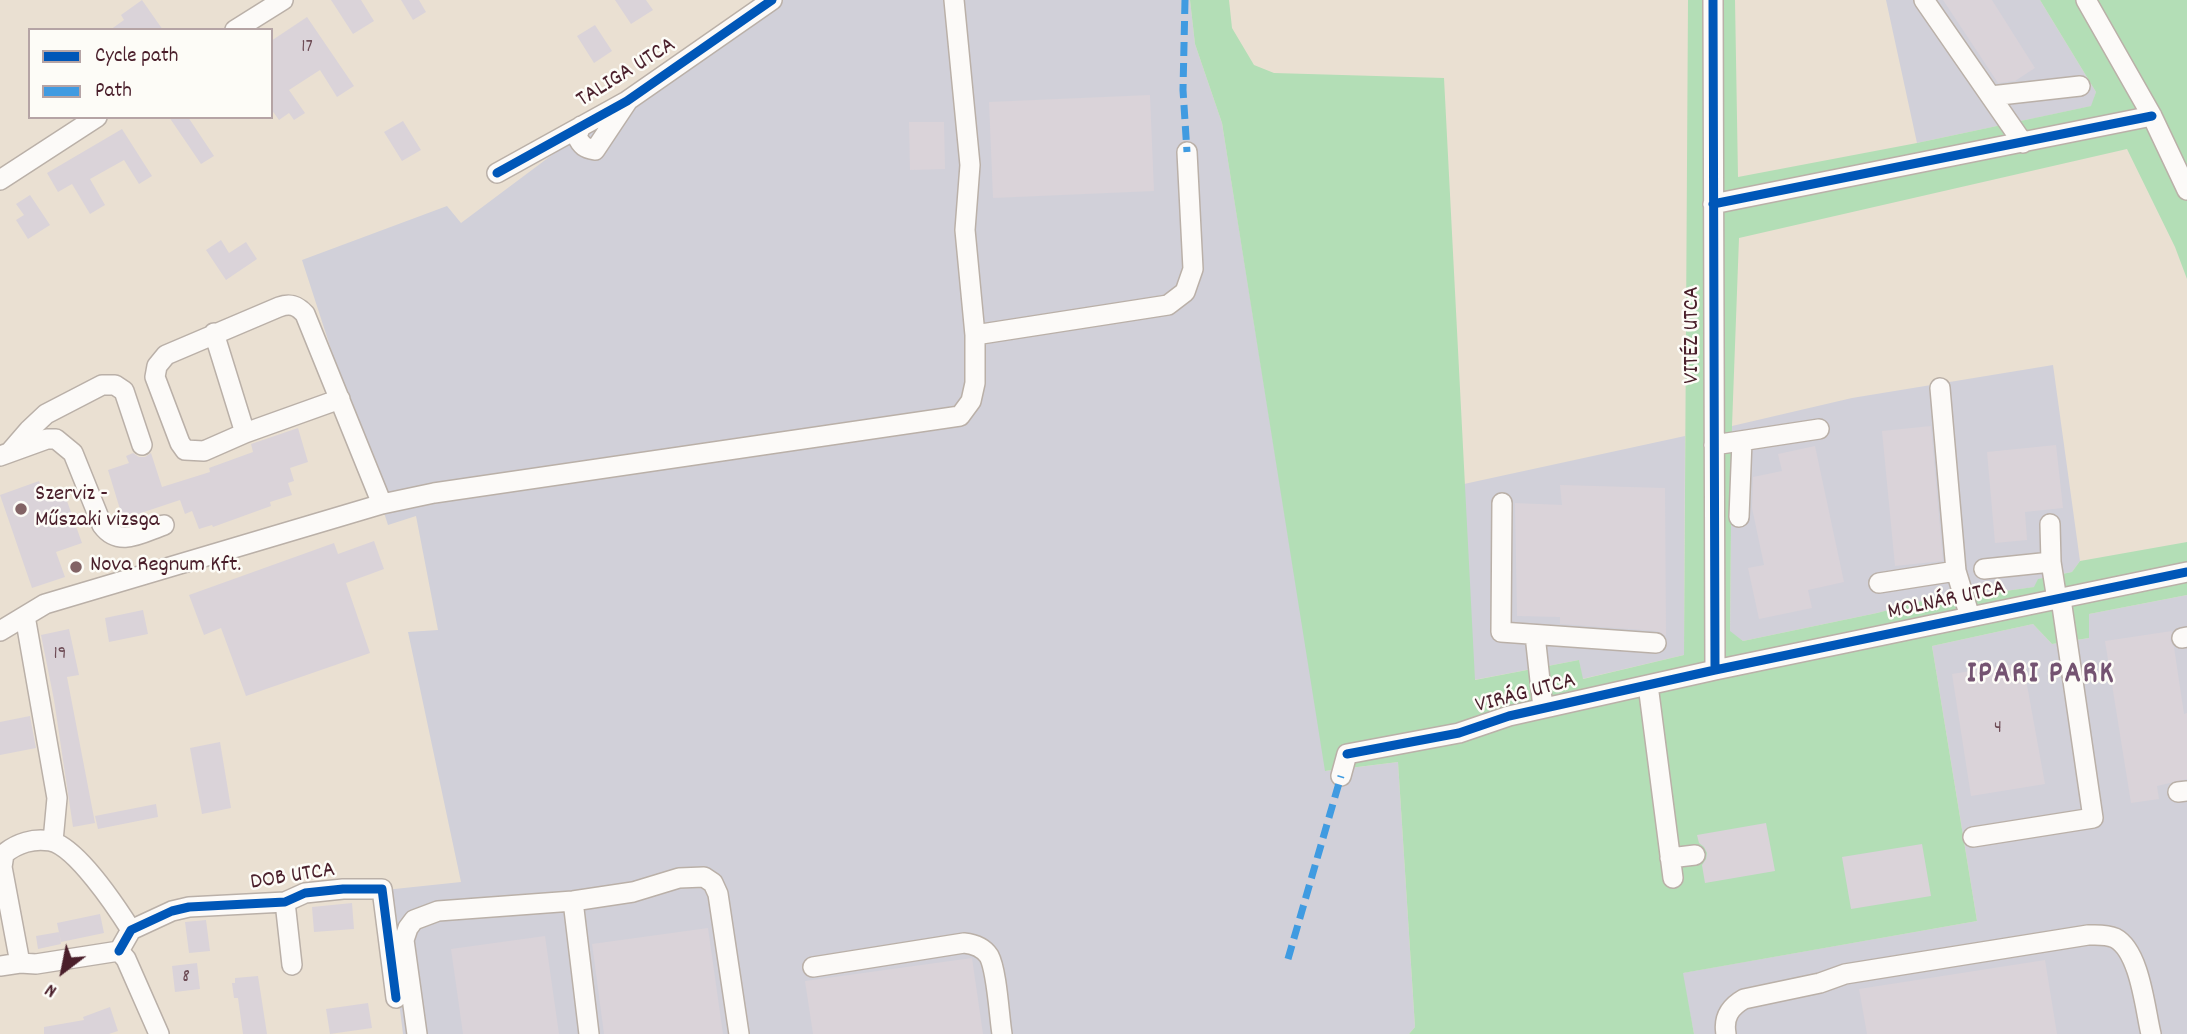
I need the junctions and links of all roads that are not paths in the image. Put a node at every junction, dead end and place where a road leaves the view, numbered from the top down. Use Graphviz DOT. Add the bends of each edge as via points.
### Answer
graph roads {
  1 [pos="283,0"];
  2 [pos="772,0"];
  3 [pos="954,0"];
  4 [pos="1713,0"];
  5 [pos="1924,0"];
  6 [pos="2086,0"];
  7 [pos="238,28"];
  8 [pos="2080,86"];
  9 [pos="1991,96"];
  10 [pos="627,101"];
  11 [pos="2152,117"];
  12 [pos="94,119"];
  13 [pos="581,127"];
  14 [pos="2023,143"];
  15 [pos="1187,152"];
  16 [pos="497,173"];
  17 [pos="0,180"];
  18 [pos="2187,190"];
  19 [pos="1713,204"];
  20 [pos="214,333"];
  21 [pos="975,335"];
  22 [pos="1940,388"];
  23 [pos="340,399"];
  24 [pos="1819,429"];
  25 [pos="245,433"];
  26 [pos="1742,441"];
  27 [pos="142,445"];
  28 [pos="1714,445"];
  29 [pos="5,455"];
  30 [pos="1502,503"];
  31 [pos="382,504"];
  32 [pos="1739,517"];
  33 [pos="2050,524"];
  34 [pos="164,525"];
  35 [pos="2051,562"];
  36 [pos="1984,569"];
  37 [pos="1956,570"];
  38 [pos="2187,572"];
  39 [pos="1880,583"];
  40 [pos="2059,599"];
  41 [pos="25,616"];
  42 [pos="1970,617"];
  43 [pos="0,631"];
  44 [pos="1535,635"];
  45 [pos="1656,642"];
  46 [pos="1715,670"];
  47 [pos="1648,685"];
  48 [pos="1543,708"];
  49 [pos="1341,776"];
  50 [pos="1973,837"];
  51 [pos="52,841"];
  52 [pos="2,853"];
  53 [pos="1695,855"];
  54 [pos="1670,858"];
  55 [pos="1673,878"];
  56 [pos="573,901"];
  57 [pos="285,902"];
  58 [pos="131,929"];
  59 [pos="119,951"];
  60 [pos="20,962"];
  61 [pos="292,965"];
  62 [pos="0,966"];
  63 [pos="813,967"];
  64 [pos="396,998"];
  65 [pos="159,1034"];
  66 [pos="417,1034"];
  67 [pos="589,1034"];
  68 [pos="739,1034"];
  69 [pos="1002,1034"];
  70 [pos="1726,1034"];
  71 [pos="2151,1034"];
  1 -- 7 [label="street"];
  2 -- 10 [label="street, TALIGA UTCA"];
  3 -- 21 [label="street" via="971,165 965,230"];
  4 -- 19 [label="street, VITÉZ UTCA"];
  5 -- 9 [label="street"];
  6 -- 11 [label="street"];
  8 -- 9 [label="street"];
  9 -- 14 [label="street"];
  10 -- 13 [label="street, TALIGA UTCA"];
  10 -- 13 [label="street, TALIGA UTCA" via="595,150 580,144"];
  11 -- 14 [label="street"];
  11 -- 18 [label="street"];
  12 -- 17 [label="street"];
  13 -- 16 [label="street, TALIGA UTCA"];
  14 -- 19 [label="street"];
  15 -- 21 [label="street" via="1193,269 1185,292 1168,305"];
  19 -- 28 [label="street, VITÉZ UTCA"];
  20 -- 23 [label="street" via="285,304 300,307"];
  20 -- 25 [label="street"];
  20 -- 25 [label="street" via="166,355 155,377 185,450 204,451"];
  21 -- 31 [label="street" via="975,383 971,401 960,416"];
  22 -- 37 [label="street"];
  23 -- 25 [label="street"];
  23 -- 31 [label="street"];
  24 -- 26 [label="street"];
  26 -- 28 [label="street"];
  26 -- 32 [label="street"];
  27 -- 29 [label="street" via="124,391 102,385 46,414"];
  28 -- 46 [label="street, VITÉZ UTCA"];
  29 -- 34 [label="street" via="56,439 73,453 109,534 127,538"];
  30 -- 44 [label="street" via="1501,632"];
  31 -- 41 [label="street" via="45,604"];
  33 -- 35 [label="street"];
  35 -- 36 [label="street"];
  35 -- 40 [label="street"];
  37 -- 39 [label="street"];
  37 -- 42 [label="street"];
  38 -- 40 [label="street, MOLNÁR UTCA"];
  40 -- 42 [label="street, MOLNÁR UTCA"];
  40 -- 50 [label="street" via="2094,818"];
  41 -- 43 [label="street"];
  41 -- 51 [label="street" via="57,798"];
  42 -- 46 [label="street, MOLNÁR UTCA"];
  44 -- 45 [label="street"];
  44 -- 48 [label="street"];
  46 -- 47 [label="street, VIRÁG UTCA"];
  47 -- 48 [label="street, VIRÁG UTCA"];
  47 -- 54 [label="street"];
  48 -- 49 [label="street, VIRÁG UTCA" via="1459,733 1347,754"];
  51 -- 52 [label="street" via="32,841"];
  51 -- 58 [label="street" via="87,870"];
  52 -- 60 [label="street"];
  53 -- 54 [label="street"];
  54 -- 55 [label="street"];
  56 -- 66 [label="street" via="438,911 414,920 404,940"];
  56 -- 67 [label="street"];
  56 -- 68 [label="street" via="633,892 680,878 704,877 713,883"];
  57 -- 58 [label="street, DOB UTCA" via="189,908"];
  57 -- 61 [label="street, DOB UTCA"];
  57 -- 64 [label="street, DOB UTCA" via="305,893 382,890"];
  58 -- 59 [label="street"];
  59 -- 60 [label="street" via="36,964"];
  59 -- 65 [label="street"];
  60 -- 62 [label="street"];
  63 -- 69 [label="street" via="974,944 988,955 992,967"];
  70 -- 71 [label="street" via="1727,1014 1744,999 1845,974 2088,935 2116,939 2126,947 2134,962"];
}
